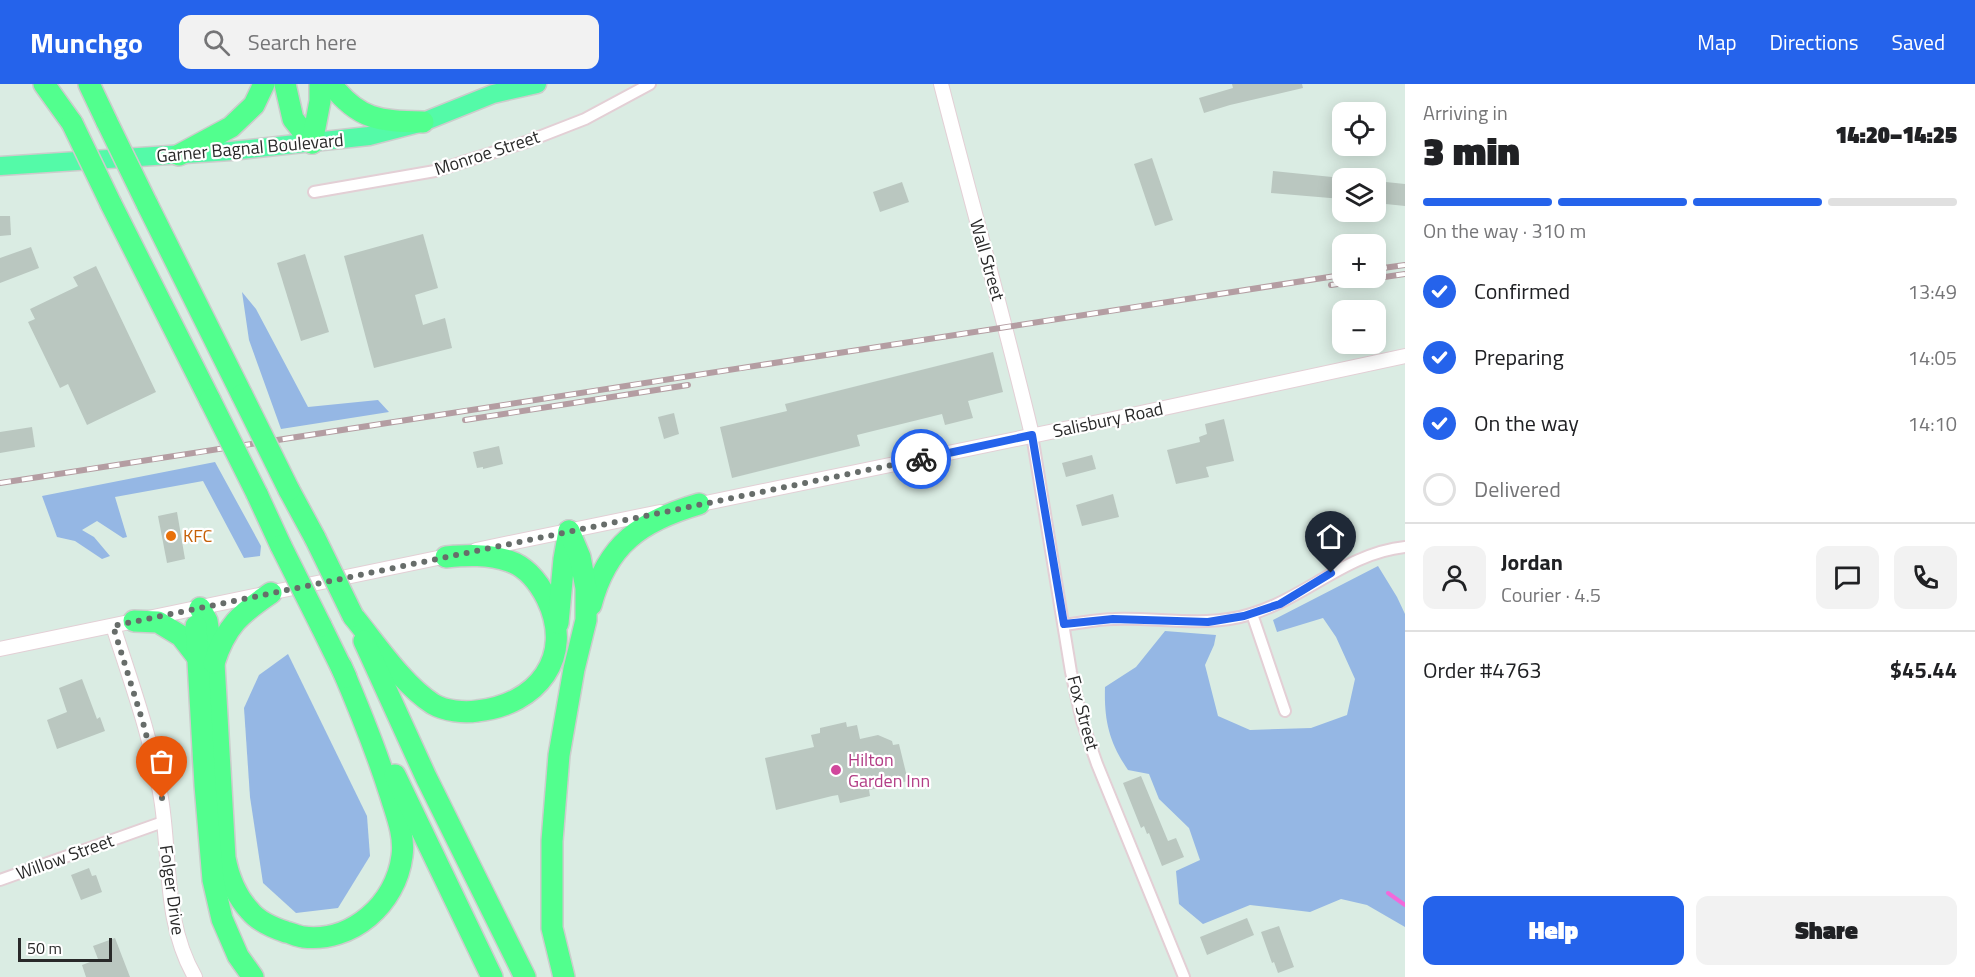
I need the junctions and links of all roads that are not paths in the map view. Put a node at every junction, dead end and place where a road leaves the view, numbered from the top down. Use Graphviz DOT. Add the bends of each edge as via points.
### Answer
graph roads {
  1 [pos="44,84"];
  2 [pos="53,84"];
  3 [pos="88,84"];
  4 [pos="264,84"];
  5 [pos="285,84"];
  6 [pos="320,84"];
  7 [pos="331,84"];
  8 [pos="537,84"];
  9 [pos="650,84"];
  10 [pos="941,84"];
  11 [pos="497,89"];
  12 [pos="423,122"];
  13 [pos="72,123"];
  14 [pos="312,143"];
  15 [pos="179,155"];
  16 [pos="0,166"];
  17 [pos="315,192"];
  18 [pos="1405,356"];
  19 [pos="1032,435"];
  20 [pos="699,504"];
  21 [pos="569,531"];
  22 [pos="1405,547"];
  23 [pos="446,557"];
  24 [pos="272,593"];
  25 [pos="200,608"];
  26 [pos="1252,614"];
  27 [pos="353,616"];
  28 [pos="586,620"];
  29 [pos="134,621"];
  30 [pos="1064,624"];
  31 [pos="113,626"];
  32 [pos="558,634"];
  33 [pos="0,649"];
  34 [pos="206,661"];
  35 [pos="341,666"];
  36 [pos="1285,711"];
  37 [pos="164,822"];
  38 [pos="0,880"];
  39 [pos="195,977"];
  40 [pos="253,977"];
  41 [pos="492,977"];
  42 [pos="525,977"];
  43 [pos="564,977"];
  44 [pos="1184,977"];
  1 -- 13 [label="highway"];
  2 -- 13 [label="highway"];
  3 -- 27 [label="highway, bridge"];
  4 -- 15 [label="highway" via="254,105 231,127"];
  5 -- 14 [label="highway" via="293,119"];
  6 -- 14 [label="highway"];
  7 -- 12 [label="highway" via="343,100 363,114 386,121"];
  8 -- 11 [label="highway, Garner Bagnal Boulevard"];
  9 -- 17 [label="street, Monroe Street" via="585,119 526,142 435,171"];
  10 -- 19 [label="street, Wall Street"];
  11 -- 12 [label="highway, Garner Bagnal Boulevard"];
  12 -- 14 [label="highway, Garner Bagnal Boulevard" via="369,136"];
  13 -- 35 [label="highway, bridge"];
  14 -- 15 [label="highway, Garner Bagnal Boulevard"];
  15 -- 16 [label="highway, Garner Bagnal Boulevard"];
  18 -- 19 [label="street, Salisbury Road"];
  19 -- 20 [label="street, Salisbury Road"];
  19 -- 30 [label="street, Fox Street"];
  20 -- 21 [label="street, Salisbury Road"];
  20 -- 28 [label="highway" via="674,511 637,530 612,555 596,585"];
  21 -- 23 [label="street, Salisbury Road"];
  21 -- 28 [label="highway" via="580,557 586,588"];
  21 -- 32 [label="highway"];
  22 -- 26 [label="street" via="1348,563 1280,604"];
  23 -- 24 [label="street, Salisbury Road"];
  23 -- 32 [label="highway" via="478,555 510,562 528,572 542,587"];
  24 -- 25 [label="street, Salisbury Road"];
  24 -- 34 [label="highway" via="230,627"];
  25 -- 29 [label="street, Salisbury Road"];
  25 -- 34 [label="highway" via="196,623"];
  26 -- 30 [label="street" via="1208,622 1113,619"];
  26 -- 36 [label="street"];
  27 -- 32 [label="highway" via="410,686 434,705 464,712 495,709 522,696 542,680 554,658"];
  27 -- 42 [label="highway" via="426,777"];
  28 -- 43 [label="highway" via="559,755 552,841 552,928"];
  29 -- 31 [label="street, Salisbury Road"];
  29 -- 34 [label="highway" via="158,622 181,636"];
  30 -- 44 [label="street, Fox Street" via="1082,721"];
  31 -- 33 [label="street, Salisbury Road"];
  31 -- 37 [label="street, Folger Drive" via="144,726"];
  34 -- 35 [label="highway" via="228,874 251,913 276,929 303,937 332,936 358,926 381,907 396,883 403,855 400,826 374,745"];
  34 -- 40 [label="highway" via="213,880 222,919 238,956"];
  35 -- 41 [label="highway"];
  37 -- 38 [label="street, Willow Street"];
  37 -- 39 [label="street, Folger Drive" via="177,936"];
}
